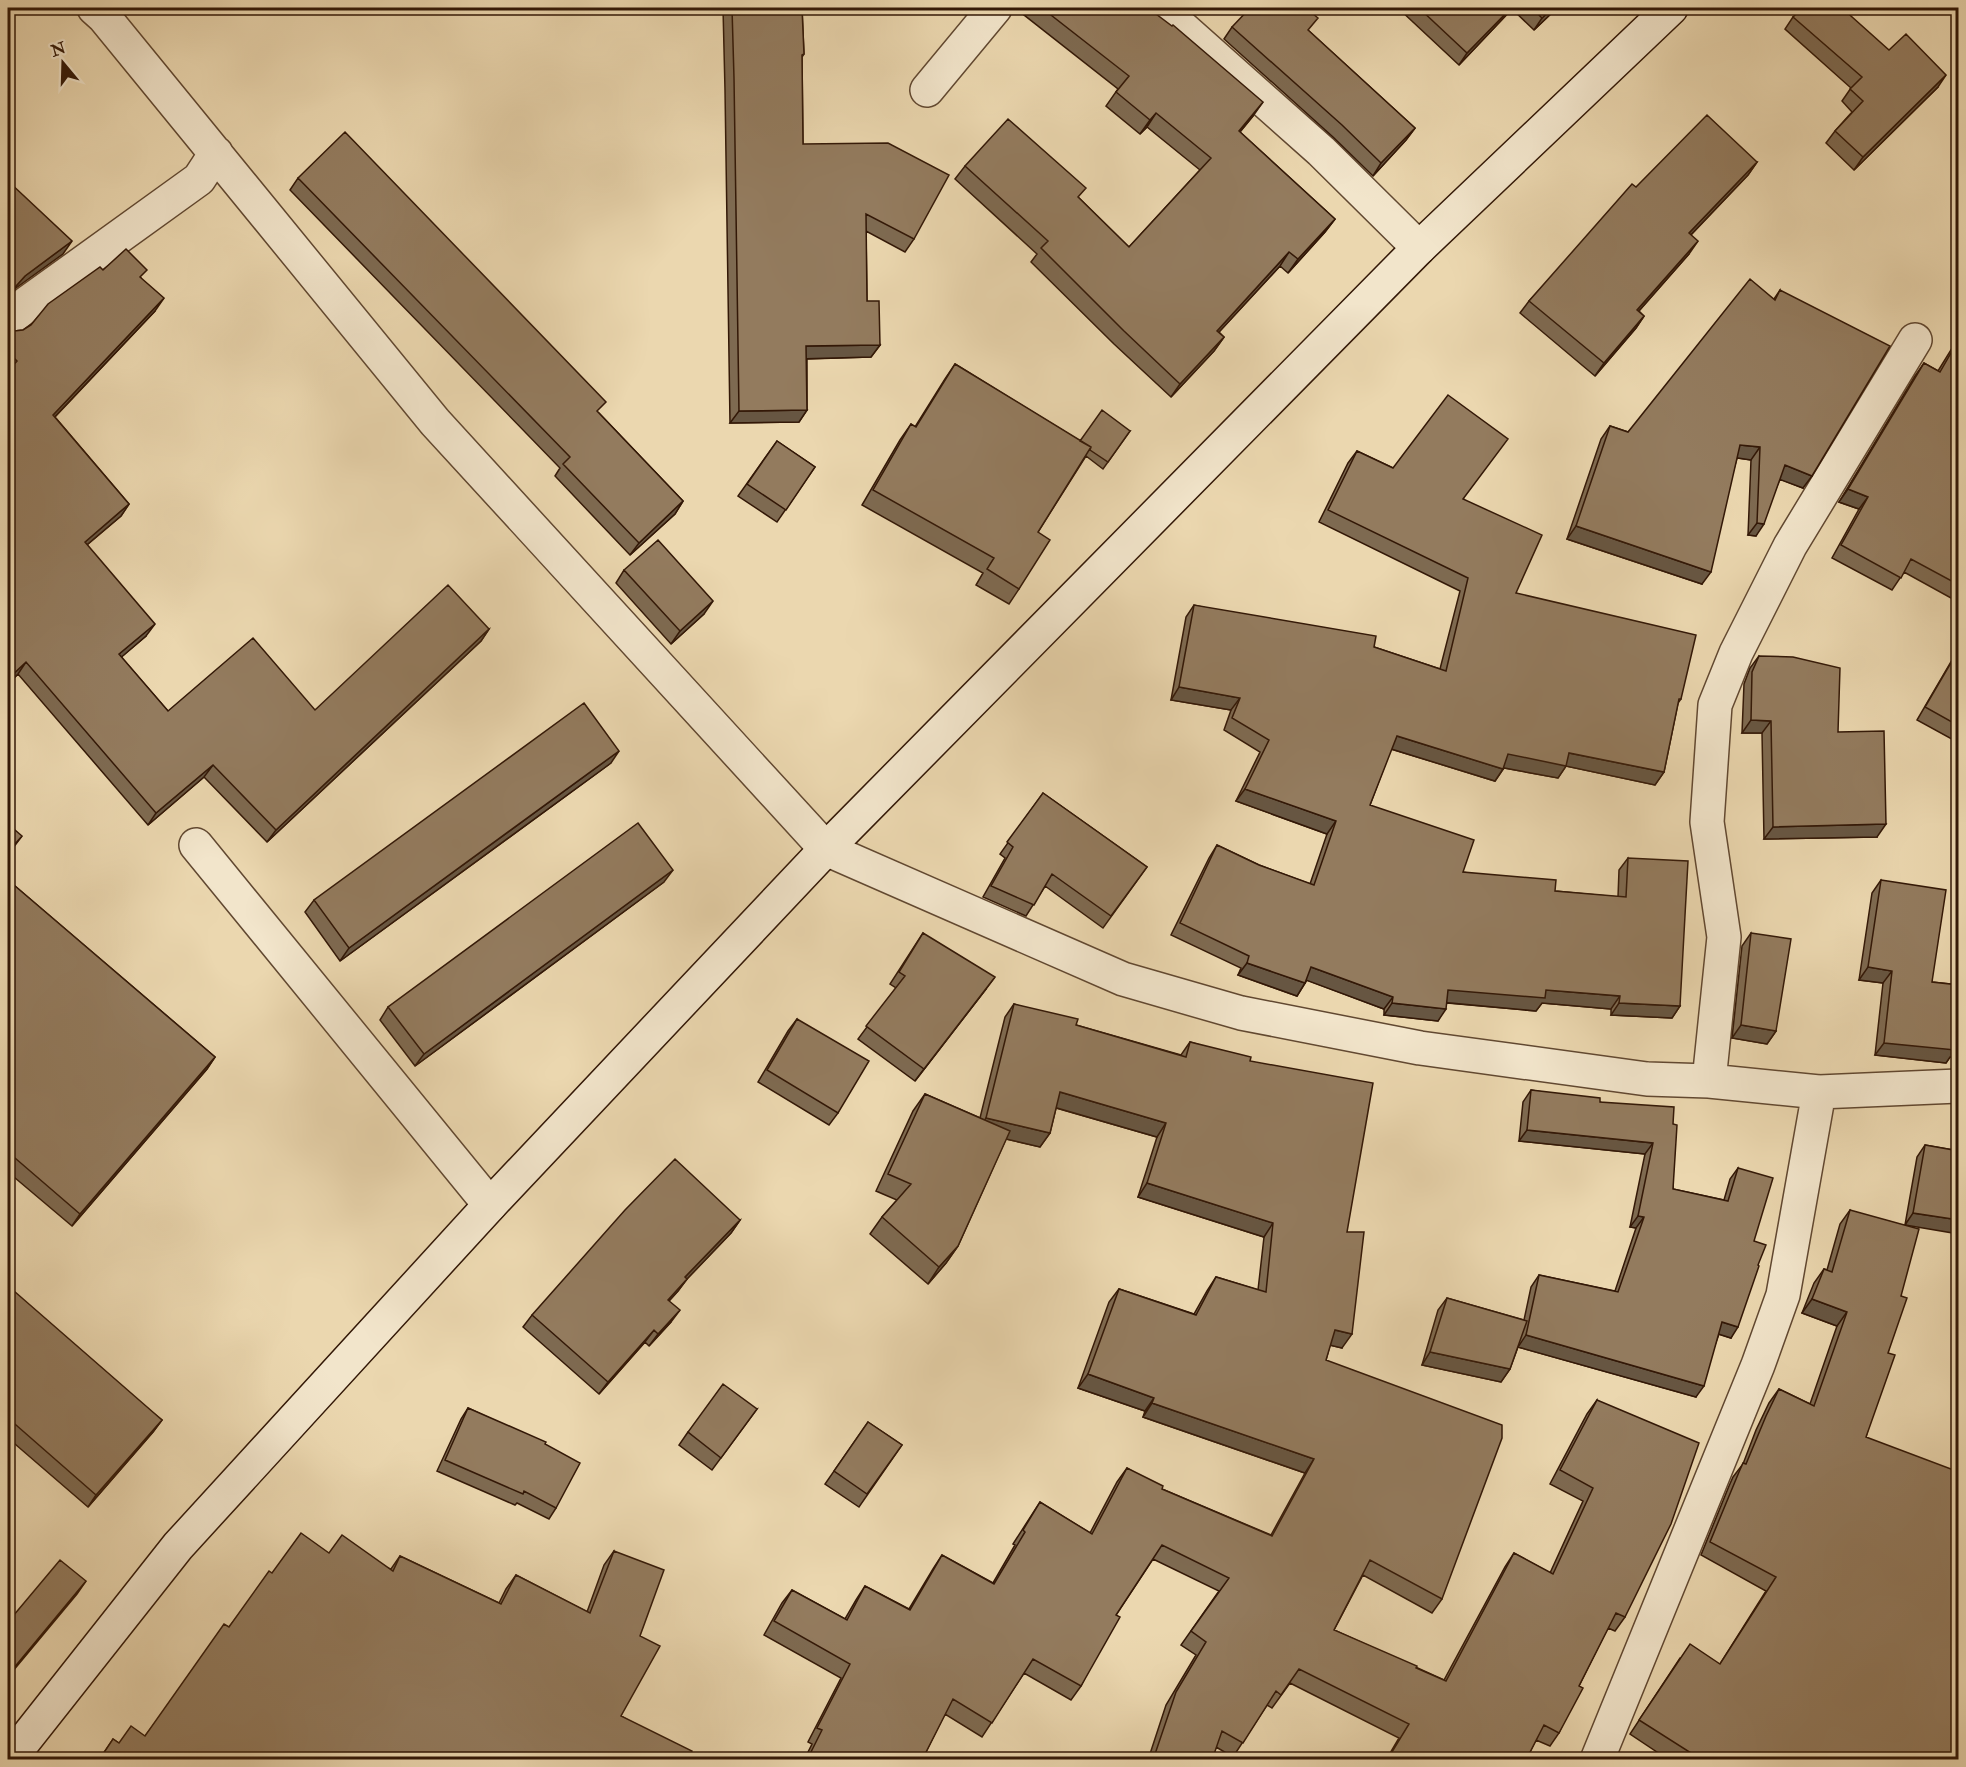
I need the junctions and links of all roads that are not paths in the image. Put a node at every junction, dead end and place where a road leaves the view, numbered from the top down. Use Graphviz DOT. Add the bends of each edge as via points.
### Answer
graph roads {
  1 [pos="94,8"];
  2 [pos="995,8"];
  3 [pos="1160,8"];
  4 [pos="1671,8"];
  5 [pos="927,90"];
  6 [pos="216,153"];
  7 [pos="1419,248"];
  8 [pos="8,326"];
  9 [pos="1915,340"];
  10 [pos="196,845"];
  11 [pos="826,849"];
  12 [pos="1709,1081"];
  13 [pos="1959,1086"];
  14 [pos="1819,1092"];
  15 [pos="490,1204"];
  16 [pos="9,1760"];
  17 [pos="1597,1760"];
  1 -- 6 [label="street"];
  2 -- 5 [label="street"];
  3 -- 7 [label="street" via="1321,152"];
  4 -- 7 [label="street"];
  6 -- 8 [label="street" via="199,179 27,303"];
  6 -- 11 [label="street" via="435,422"];
  7 -- 11 [label="street"];
  9 -- 12 [label="street" via="1790,546 1736,652 1714,705 1707,822 1724,937"];
  10 -- 15 [label="street"];
  11 -- 12 [label="street" via="1123,979 1241,1013 1420,1048 1647,1079"];
  11 -- 15 [label="street"];
  12 -- 14 [label="street"];
  13 -- 14 [label="street"];
  14 -- 17 [label="street" via="1784,1295"];
  15 -- 16 [label="street" via="178,1546"];
}
